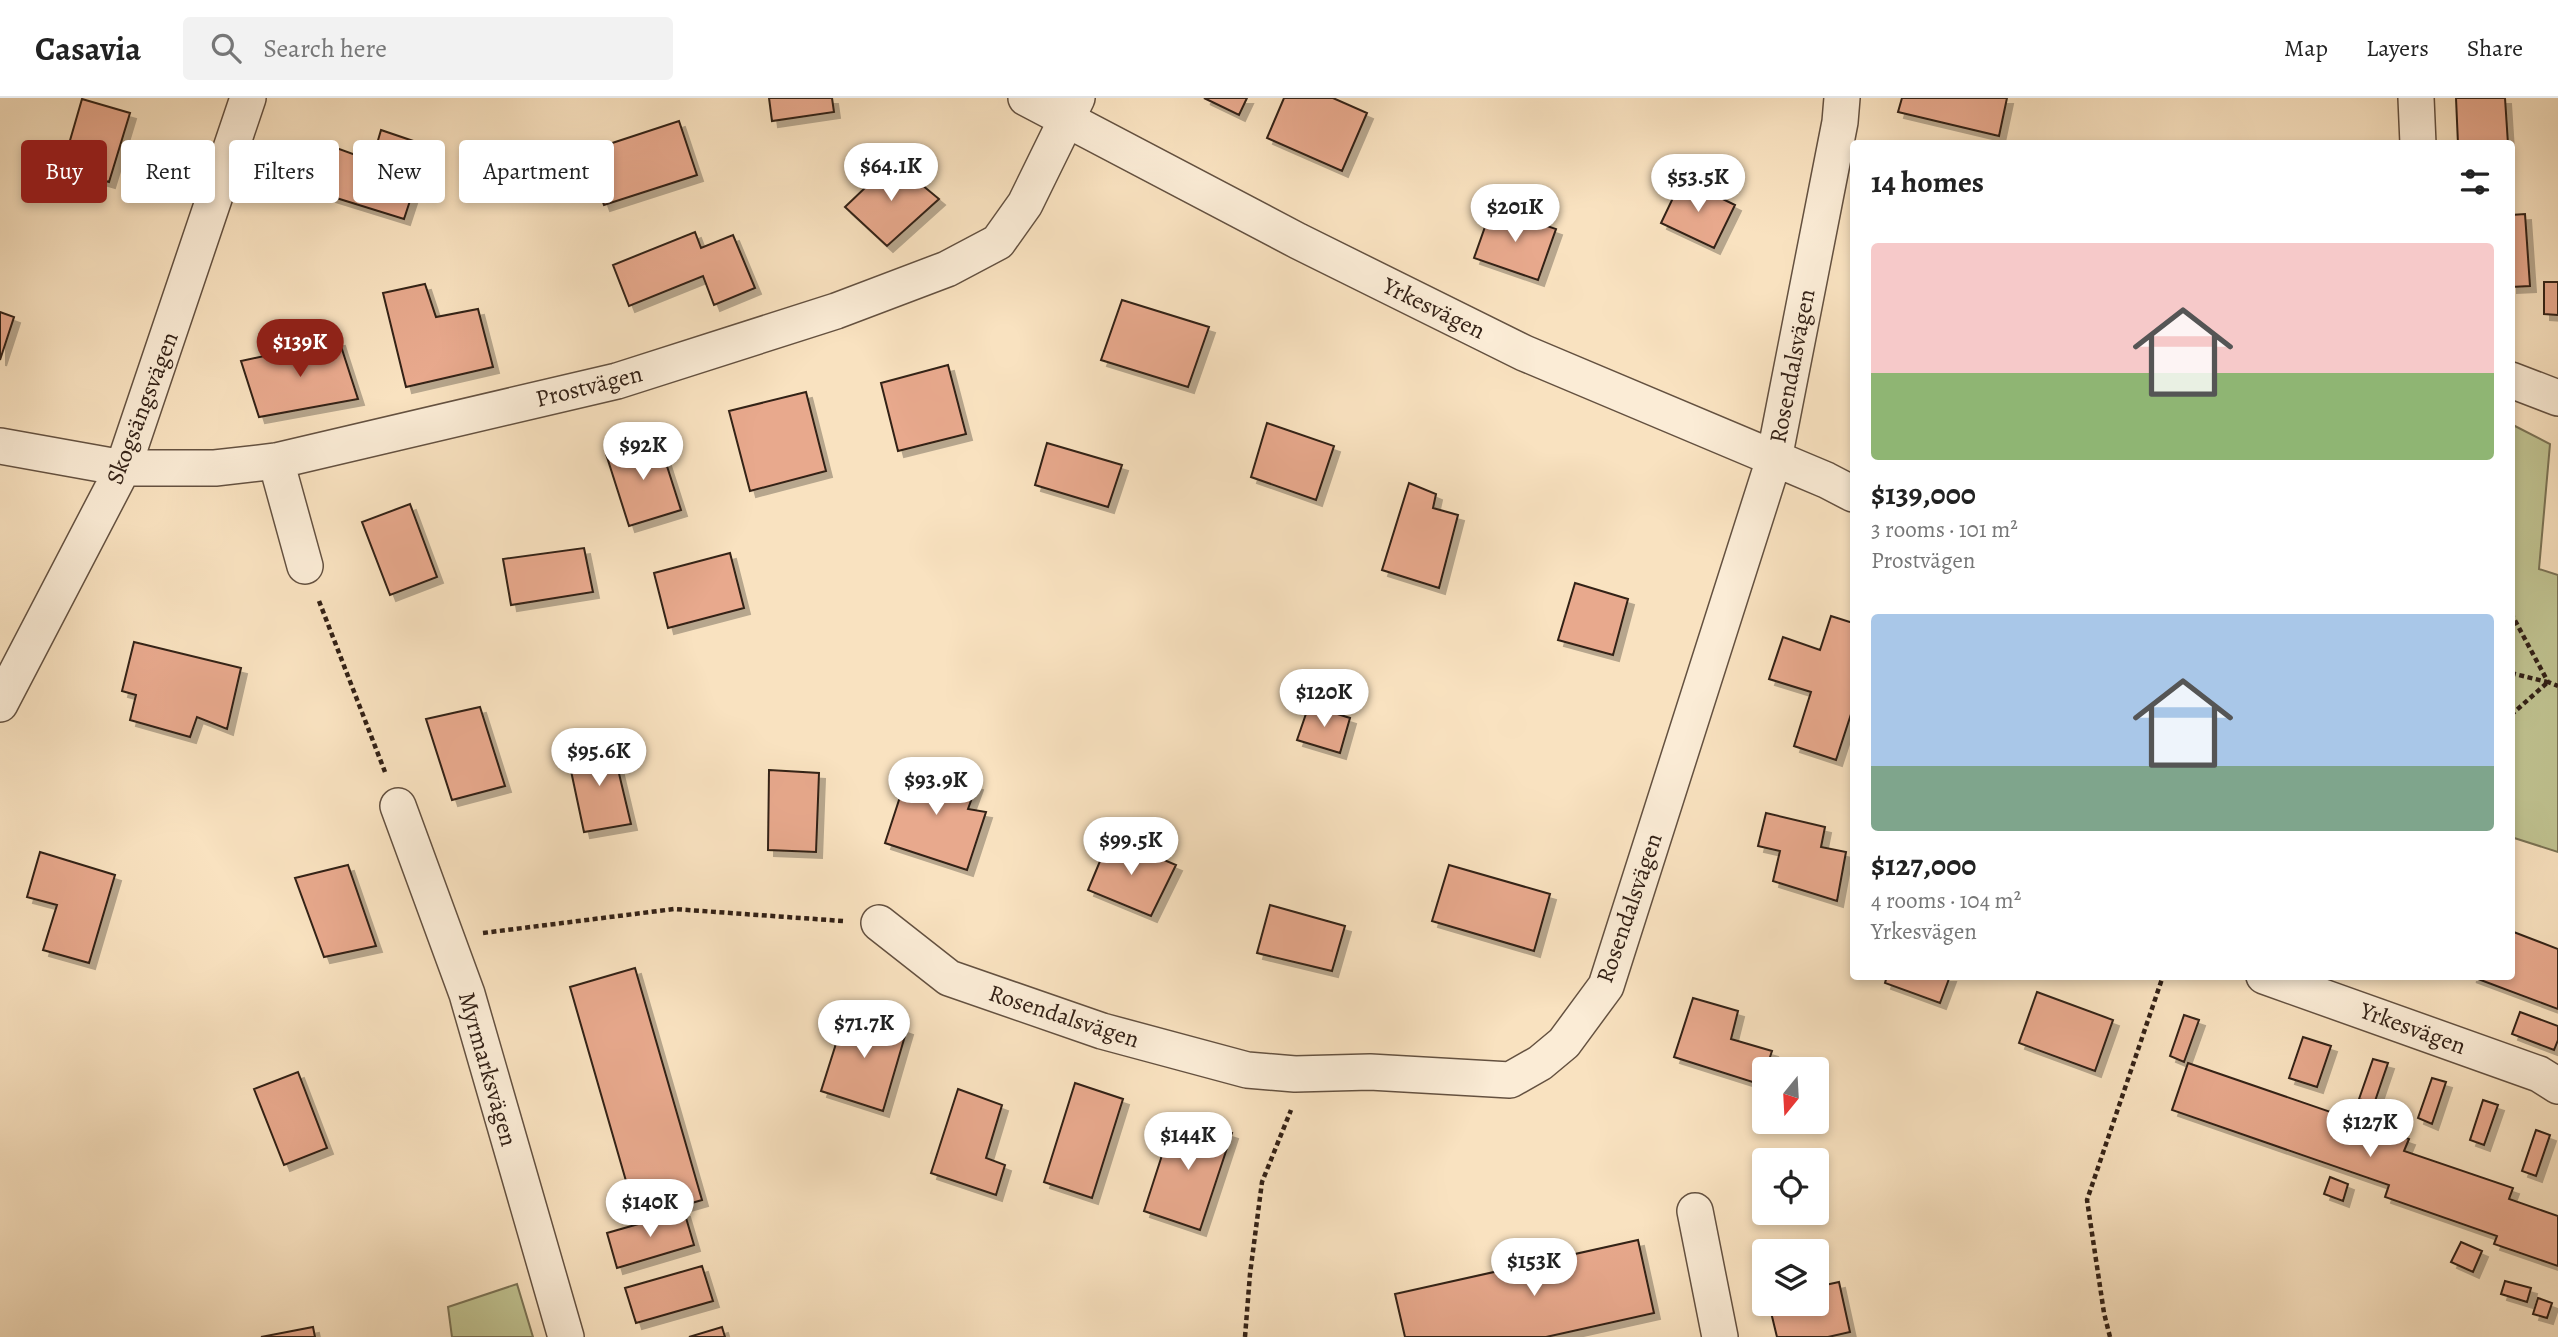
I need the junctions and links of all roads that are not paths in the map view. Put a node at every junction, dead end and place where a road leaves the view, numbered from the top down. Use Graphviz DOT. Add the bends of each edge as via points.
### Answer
graph roads {
  1 [pos="248,98"];
  2 [pos="1026,98"];
  3 [pos="1842,98"];
  4 [pos="2416,98"];
  5 [pos="1071,109"];
  6 [pos="2418,140"];
  7 [pos="2515,382"];
  8 [pos="2558,398"];
  9 [pos="0,446"];
  10 [pos="1774,458"];
  11 [pos="276,461"];
  12 [pos="123,468"];
  13 [pos="1850,493"];
  14 [pos="305,566"];
  15 [pos="0,704"];
  16 [pos="398,806"];
  17 [pos="879,923"];
  18 [pos="2275,980"];
  19 [pos="2558,1086"];
  20 [pos="1695,1211"];
  21 [pos="566,1337"];
  22 [pos="1720,1337"];
  1 -- 12 [label="street, Skogsängsvägen"];
  2 -- 5 [label="street, Yrkesvägen"];
  3 -- 10 [label="street, Rosendalsvägen"];
  4 -- 6 [label="street"];
  5 -- 10 [label="street, Yrkesvägen" via="1298,241 1524,353"];
  5 -- 11 [label="street, Prostvägen" via="1025,204 998,242 947,269 836,311 617,381"];
  7 -- 8 [label="street"];
  9 -- 12 [label="street, Prostvägen"];
  10 -- 13 [label="street, Yrkesvägen"];
  10 -- 17 [label="street, Rosendalsvägen" via="1606,986 1564,1043 1510,1080 1247,1070 1115,1034 949,978"];
  11 -- 12 [label="street, Prostvägen" via="215,468"];
  11 -- 14 [label="street"];
  12 -- 15 [label="street, Skogsängsvägen"];
  16 -- 21 [label="street, Myrmarksvägen" via="467,994"];
  18 -- 19 [label="street, Yrkesvägen" via="2539,1074"];
  20 -- 22 [label="street"];
}
